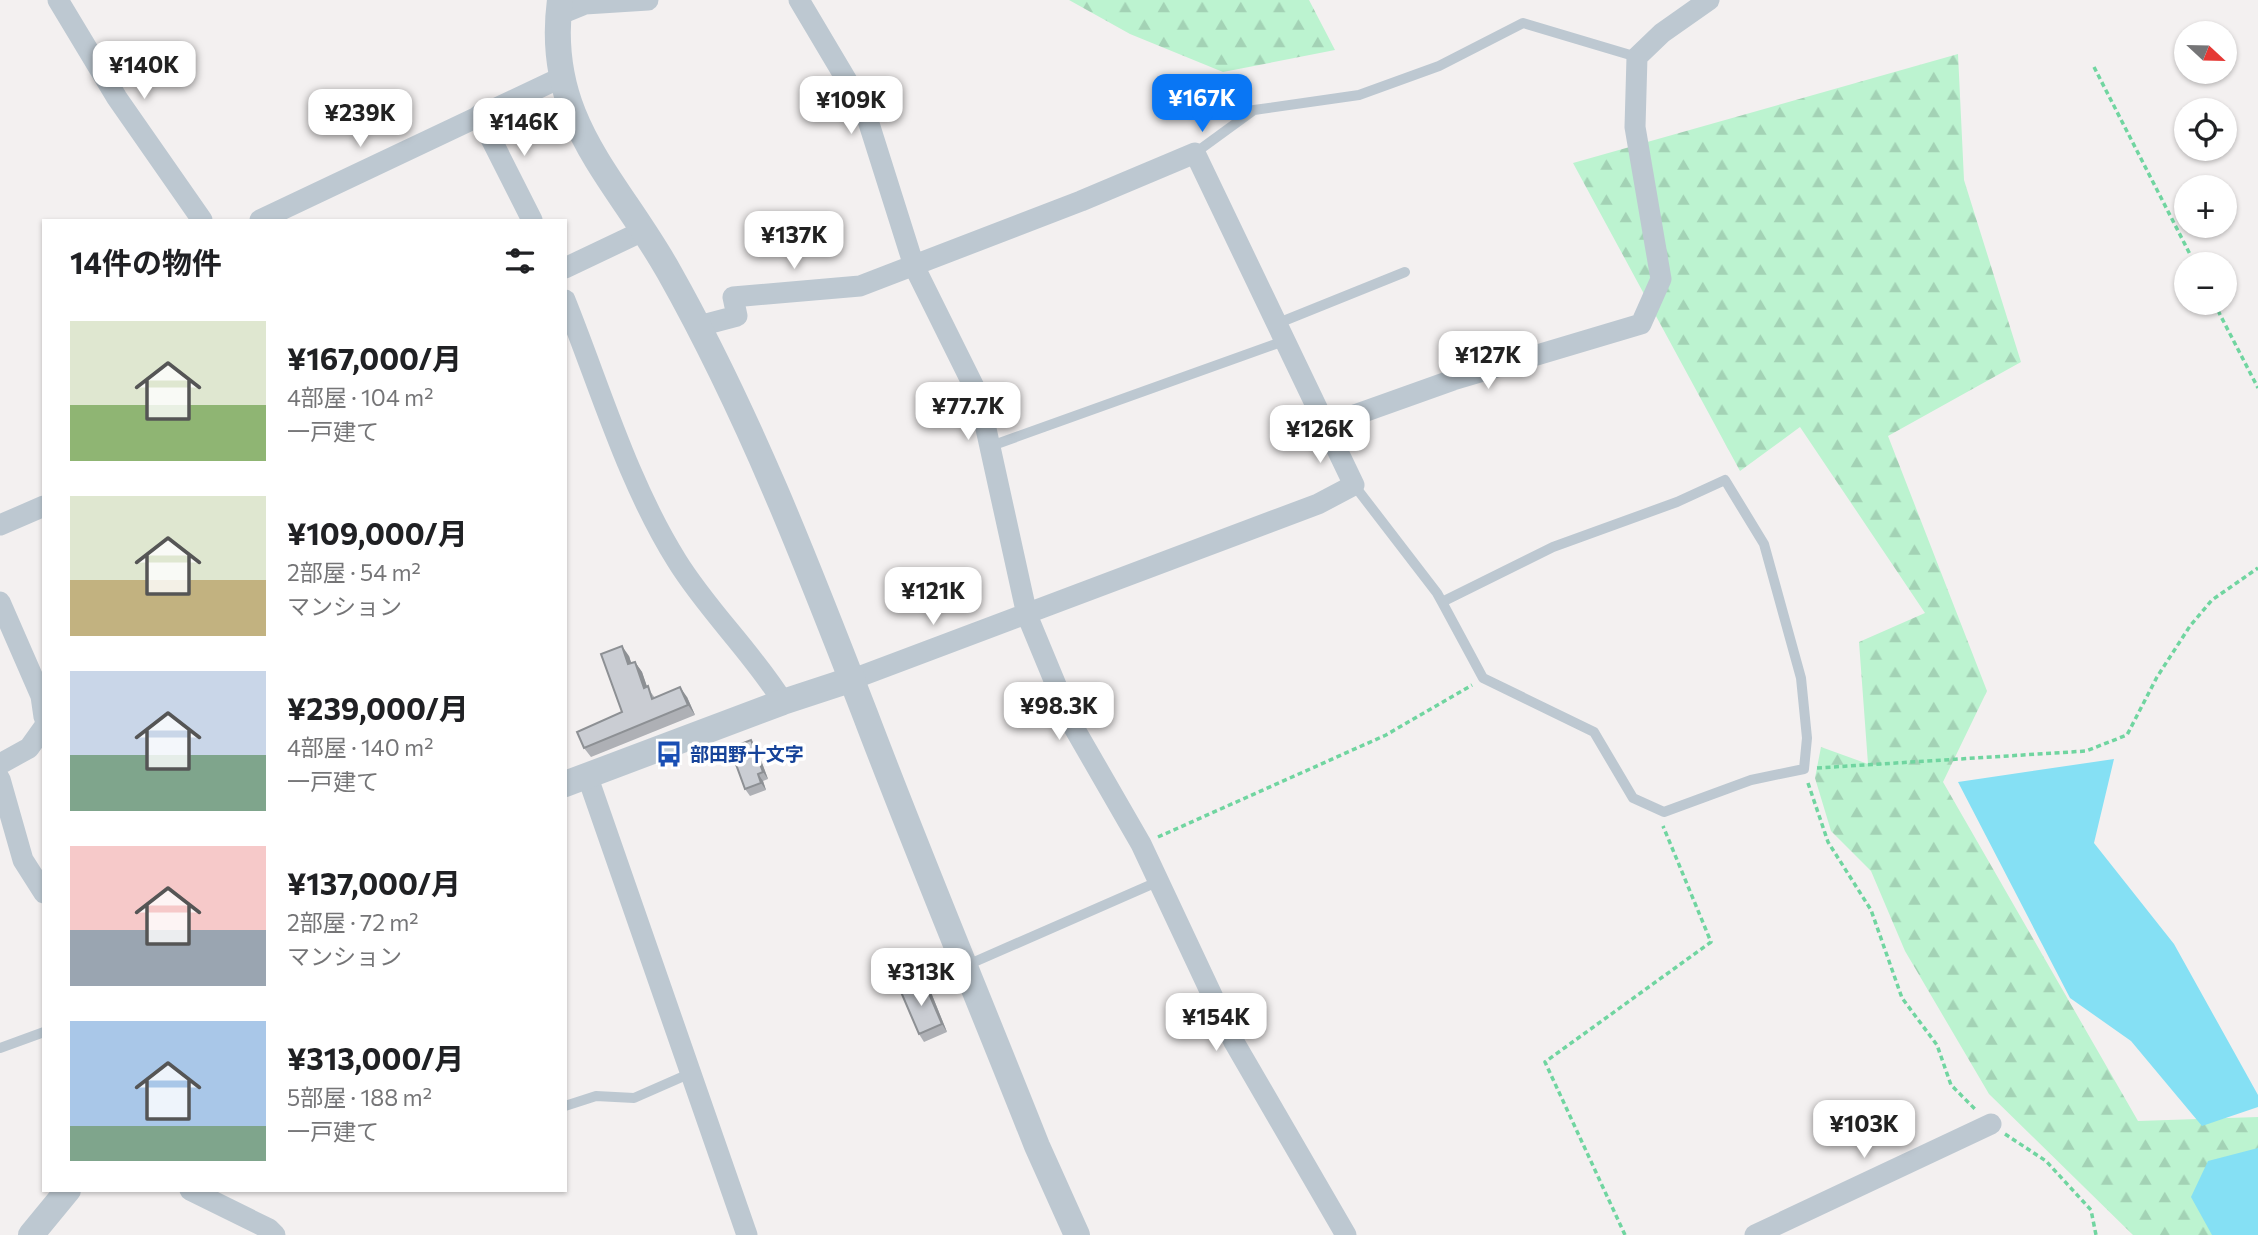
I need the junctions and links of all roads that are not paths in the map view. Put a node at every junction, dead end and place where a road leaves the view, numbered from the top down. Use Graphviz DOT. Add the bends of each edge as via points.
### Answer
graph roads {
  1 [pos="58,0"];
  2 [pos="648,0"];
  3 [pos="799,0"];
  4 [pos="1709,0"];
  5 [pos="559,7"];
  6 [pos="1637,57"];
  7 [pos="561,78"];
  8 [pos="479,115"];
  9 [pos="1195,153"];
  10 [pos="201,219"];
  11 [pos="262,219"];
  12 [pos="531,219"];
  13 [pos="645,230"];
  14 [pos="914,266"];
  15 [pos="567,267"];
  16 [pos="1405,272"];
  17 [pos="567,305"];
  18 [pos="699,326"];
  19 [pos="1280,333"];
  20 [pos="1324,426"];
  21 [pos="991,446"];
  22 [pos="1354,485"];
  23 [pos="42,507"];
  24 [pos="0,525"];
  25 [pos="0,602"];
  26 [pos="1442,602"];
  27 [pos="1027,615"];
  28 [pos="853,680"];
  29 [pos="783,702"];
  30 [pos="42,703"];
  31 [pos="42,730"];
  32 [pos="0,764"];
  33 [pos="0,779"];
  34 [pos="576,780"];
  35 [pos="1157,882"];
  36 [pos="42,890"];
  37 [pos="965,966"];
  38 [pos="42,1033"];
  39 [pos="0,1048"];
  40 [pos="691,1073"];
  41 [pos="567,1105"];
  42 [pos="1990,1124"];
  43 [pos="66,1192"];
  44 [pos="194,1192"];
  45 [pos="31,1235"];
  46 [pos="275,1235"];
  47 [pos="747,1235"];
  48 [pos="1077,1235"];
  49 [pos="1346,1235"];
  50 [pos="1755,1235"];
  1 -- 10 [label="street" via="117,98"];
  2 -- 5 [label="street"];
  3 -- 14 [label="street" via="865,111"];
  4 -- 6 [label="street"];
  5 -- 7 [label="street"];
  6 -- 9 [label="lane" via="1523,23 1439,66 1359,95 1254,110"];
  6 -- 20 [label="street" via="1635,127 1661,279 1641,324 1453,380"];
  7 -- 8 [label="street"];
  7 -- 13 [label="street" via="570,113 585,144"];
  8 -- 11 [label="street"];
  8 -- 12 [label="street"];
  9 -- 14 [label="street"];
  9 -- 19 [label="street"];
  13 -- 15 [label="street"];
  13 -- 18 [label="street"];
  14 -- 18 [label="street" via="860,286 733,297 737,316"];
  14 -- 21 [label="street" via="979,397"];
  16 -- 19 [label="lane"];
  17 -- 29 [label="street" via="636,483 663,538"];
  18 -- 28 [label="street" via="772,483"];
  19 -- 20 [label="street"];
  19 -- 21 [label="lane"];
  20 -- 22 [label="street"];
  21 -- 27 [label="street"];
  22 -- 26 [label="lane"];
  22 -- 27 [label="street"];
  23 -- 24 [label="street"];
  25 -- 30 [label="street"];
  26 -- 26 [label="lane" via="1483,678 1594,732 1633,798 1664,812 1751,780 1804,769 1807,738 1801,678 1764,544 1725,480 1553,547"];
  27 -- 28 [label="street"];
  27 -- 35 [label="street" via="1073,726 1141,844"];
  28 -- 29 [label="street"];
  28 -- 37 [label="street"];
  29 -- 34 [label="street"];
  31 -- 32 [label="street" via="29,748"];
  33 -- 36 [label="street" via="23,860"];
  34 -- 40 [label="street"];
  35 -- 37 [label="lane"];
  35 -- 49 [label="street" via="1234,1042"];
  37 -- 48 [label="street"];
  38 -- 39 [label="lane"];
  40 -- 41 [label="lane" via="634,1098 596,1096"];
  40 -- 47 [label="street"];
  42 -- 50 [label="street"];
  43 -- 45 [label="street"];
  44 -- 46 [label="street"];
}
